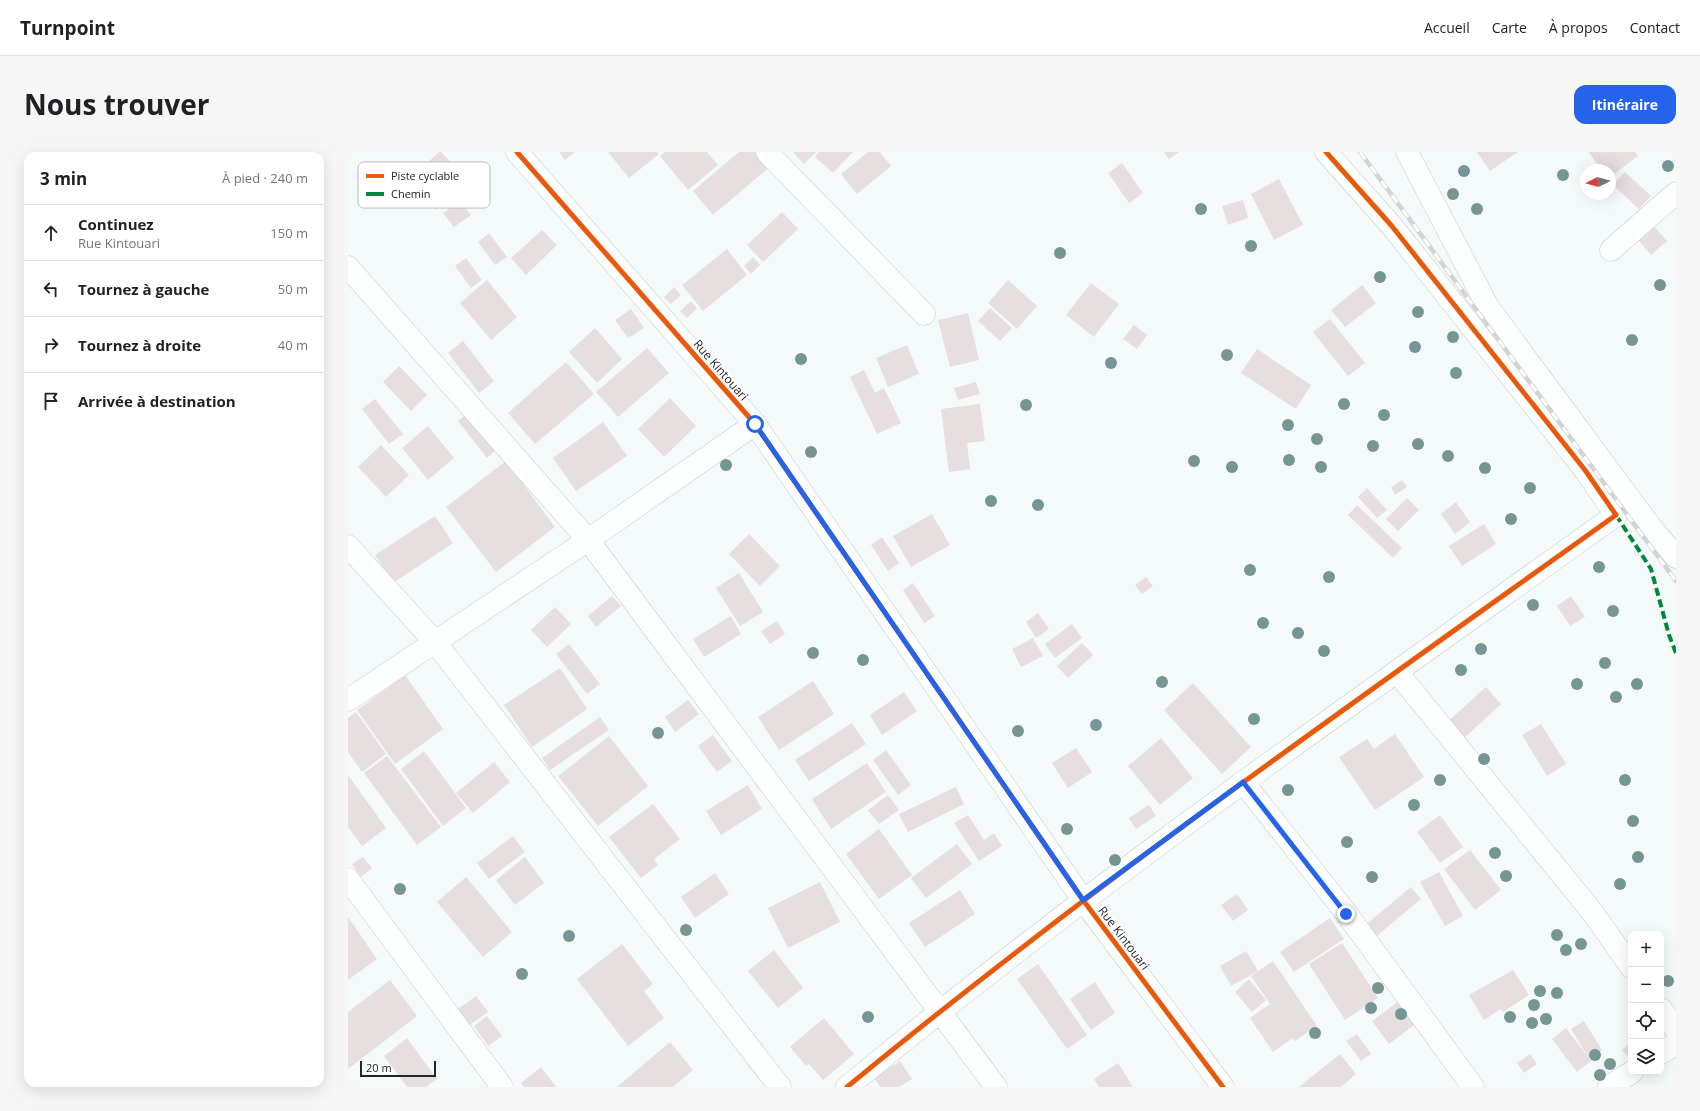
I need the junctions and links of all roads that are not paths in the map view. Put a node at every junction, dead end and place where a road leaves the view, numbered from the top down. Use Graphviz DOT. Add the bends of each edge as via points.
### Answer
graph roads {
  1 [pos="517,152"];
  2 [pos="767,152"];
  3 [pos="1326,152"];
  4 [pos="1407,152"];
  5 [pos="1676,193"];
  6 [pos="1611,250"];
  7 [pos="348,267"];
  8 [pos="924,314"];
  9 [pos="755,424"];
  10 [pos="588,540"];
  11 [pos="348,546"];
  12 [pos="1676,556"];
  13 [pos="435,642"];
  14 [pos="1397,672"];
  15 [pos="348,700"];
  16 [pos="1243,782"];
  17 [pos="348,879"];
  18 [pos="1083,900"];
  19 [pos="1628,963"];
  20 [pos="939,1011"];
  21 [pos="1664,1013"];
  22 [pos="1676,1030"];
  23 [pos="1676,1044"];
  24 [pos="1664,1052"];
  25 [pos="1628,1075"];
  26 [pos="502,1087"];
  27 [pos="780,1087"];
  28 [pos="847,1087"];
  29 [pos="996,1087"];
  30 [pos="1223,1087"];
  31 [pos="1473,1087"];
  32 [pos="1609,1087"];
  1 -- 9 [label="street, Rue Kintouari"];
  2 -- 8 [label="street"];
  3 -- 14 [label="street" via="1391,225 1585,470 1616,515"];
  4 -- 12 [label="street" via="1488,307 1650,526"];
  5 -- 6 [label="street"];
  7 -- 10 [label="street"];
  9 -- 10 [label="street"];
  9 -- 18 [label="street, Rue Kintouari"];
  10 -- 13 [label="street"];
  10 -- 20 [label="street"];
  11 -- 13 [label="street"];
  13 -- 15 [label="street"];
  13 -- 27 [label="street"];
  14 -- 16 [label="street"];
  14 -- 19 [label="street" via="1593,913"];
  16 -- 18 [label="street"];
  16 -- 31 [label="street" via="1346,914"];
  17 -- 26 [label="street"];
  18 -- 20 [label="street"];
  18 -- 30 [label="street, Rue Kintouari"];
  20 -- 28 [label="street"];
  20 -- 29 [label="street"];
  21 -- 22 [label="street"];
  23 -- 24 [label="street"];
  25 -- 32 [label="street"];
}
